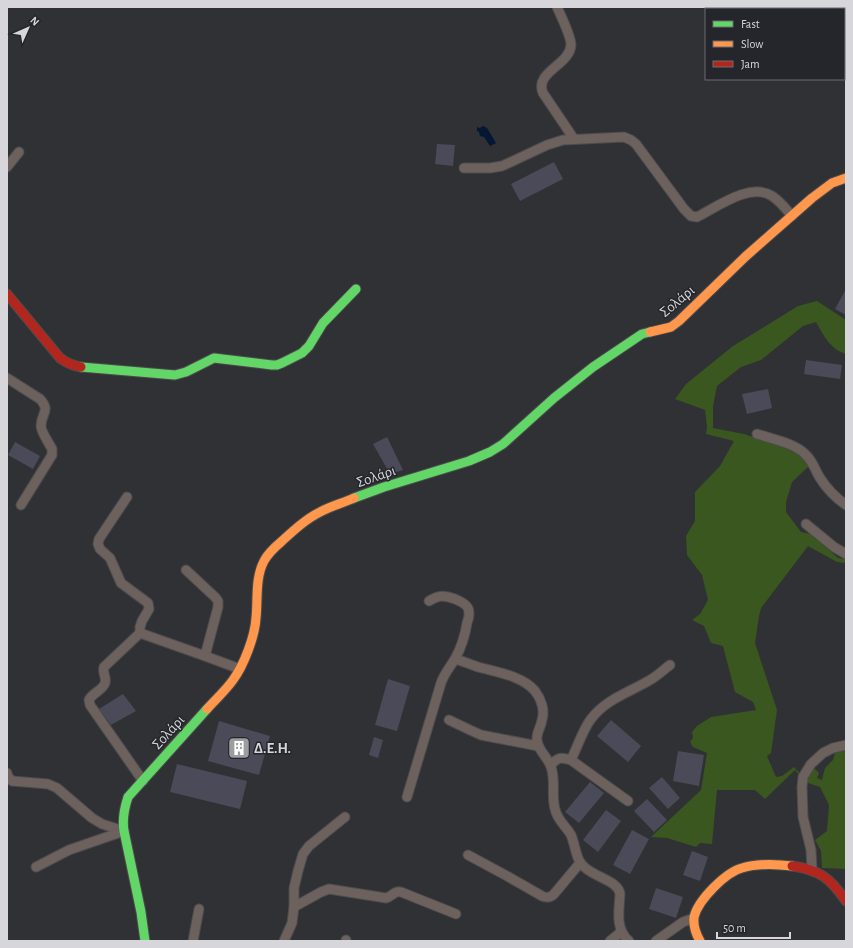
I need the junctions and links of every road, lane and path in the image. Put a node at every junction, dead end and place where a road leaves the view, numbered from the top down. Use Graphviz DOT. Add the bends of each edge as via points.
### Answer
graph roads {
  1 [pos="557,7"];
  2 [pos="574,139"];
  3 [pos="18,152"];
  4 [pos="7,167"];
  5 [pos="464,168"];
  6 [pos="846,178"];
  7 [pos="792,216"];
  8 [pos="356,289"];
  9 [pos="7,294"];
  10 [pos="7,378"];
  11 [pos="757,434"];
  12 [pos="127,497"];
  13 [pos="21,505"];
  14 [pos="846,505"];
  15 [pos="806,524"];
  16 [pos="846,554"];
  17 [pos="186,570"];
  18 [pos="429,601"];
  19 [pos="140,633"];
  20 [pos="206,656"];
  21 [pos="454,659"];
  22 [pos="670,665"];
  23 [pos="240,669"];
  24 [pos="449,720"];
  25 [pos="846,745"];
  26 [pos="538,746"];
  27 [pos="571,760"];
  28 [pos="551,765"];
  29 [pos="7,772"];
  30 [pos="143,781"];
  31 [pos="408,798"];
  32 [pos="628,801"];
  33 [pos="345,817"];
  34 [pos="124,830"];
  35 [pos="468,855"];
  36 [pos="580,863"];
  37 [pos="36,867"];
  38 [pos="812,870"];
  39 [pos="846,901"];
  40 [pos="294,907"];
  41 [pos="199,909"];
  42 [pos="456,914"];
  43 [pos="694,918"];
  44 [pos="621,932"];
  45 [pos="145,941"];
  46 [pos="193,941"];
  47 [pos="284,941"];
  48 [pos="610,941"];
  49 [pos="629,941"];
  50 [pos="656,941"];
  51 [pos="700,941"];
  1 -- 2 [label="street" via="571,43 570,50 543,78 541,86 543,93"];
  2 -- 5 [label="street" via="546,145 502,166"];
  2 -- 7 [label="street" via="624,137 631,140 691,216 697,217 745,193 756,192 771,196"];
  3 -- 4 [label="street"];
  6 -- 7 [label="street, Σολάρι" via="833,182 821,190"];
  7 -- 23 [label="street, Σολάρι" via="679,321 666,329 642,334 599,363 566,388 503,444 468,461 329,507 298,526 273,549 260,566 254,629"];
  8 -- 9 [label="street" via="323,323 302,353 282,363 272,365 214,358 186,373 175,375 69,364 60,358"];
  10 -- 13 [label="street" via="44,403 41,428 52,449 52,455"];
  11 -- 14 [label="street" via="803,452 810,459 825,486"];
  12 -- 19 [label="street" via="98,544 110,558 121,583 148,603 149,609 142,621"];
  15 -- 16 [label="street"];
  17 -- 20 [label="street" via="218,601"];
  18 -- 21 [label="street" via="439,596 449,597 463,603 469,610 463,640"];
  19 -- 20 [label="street"];
  19 -- 30 [label="street" via="104,667 105,683 89,700"];
  20 -- 23 [label="street"];
  21 -- 26 [label="street" via="521,680 532,688 540,700 543,713 537,735"];
  21 -- 31 [label="street" via="441,683"];
  22 -- 27 [label="street" via="650,680 621,694 593,716"];
  23 -- 30 [label="street, Σολάρι"];
  24 -- 26 [label="street" via="481,735"];
  25 -- 38 [label="street" via="823,753 803,776 803,818 811,850"];
  26 -- 28 [label="street"];
  27 -- 28 [label="street" via="559,758"];
  27 -- 32 [label="street"];
  28 -- 36 [label="street" via="555,809 559,820 570,835"];
  29 -- 34 [label="street" via="12,781 48,784 57,788 92,818 102,824"];
  30 -- 34 [label="street, Σολάρι" via="124,806"];
  33 -- 40 [label="street" via="304,852 294,888"];
  34 -- 37 [label="street" via="69,850"];
  34 -- 45 [label="street, Σολάρι"];
  35 -- 36 [label="street" via="546,897 554,894"];
  36 -- 44 [label="street" via="588,871 614,884 618,889"];
  38 -- 39 [label="street" via="819,872 831,882"];
  38 -- 43 [label="street" via="784,865 740,868 727,876 705,898"];
  40 -- 42 [label="street" via="329,889 386,898 398,891"];
  40 -- 47 [label="street" via="292,923"];
  41 -- 46 [label="street"];
  43 -- 50 [label="street" via="683,922"];
  43 -- 51 [label="street" via="694,926"];
  44 -- 48 [label="street"];
  44 -- 49 [label="street"];
}
